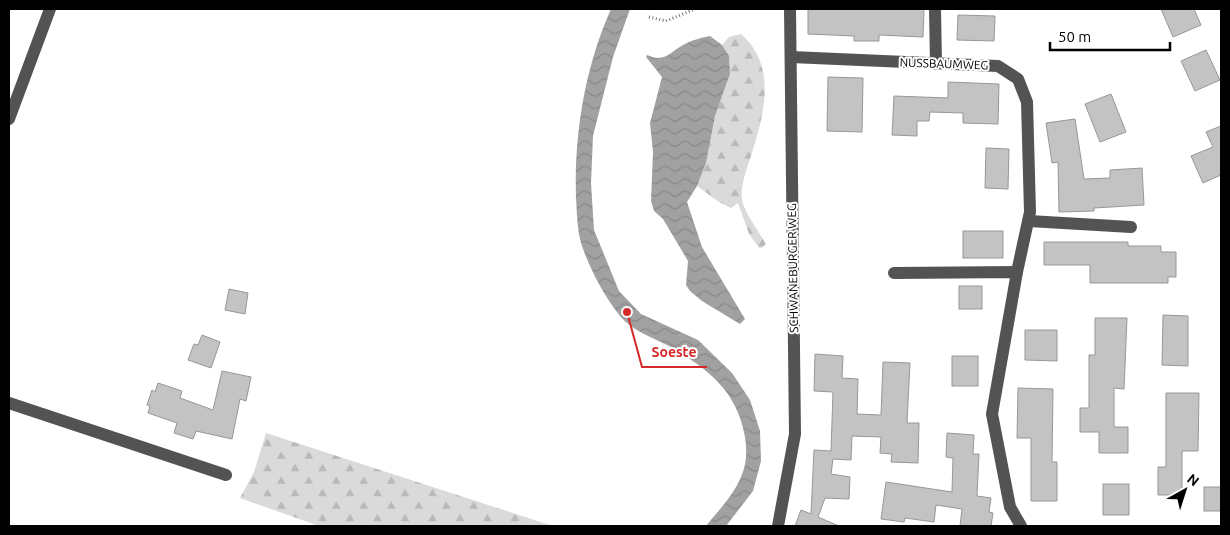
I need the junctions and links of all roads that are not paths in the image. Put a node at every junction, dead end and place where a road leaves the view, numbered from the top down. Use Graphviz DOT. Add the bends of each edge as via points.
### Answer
graph roads {
  1 [pos="50,9"];
  2 [pos="790,9"];
  3 [pos="935,9"];
  4 [pos="791,57"];
  5 [pos="936,64"];
  6 [pos="9,119"];
  7 [pos="1029,221"];
  8 [pos="1131,227"];
  9 [pos="1017,272"];
  10 [pos="894,273"];
  11 [pos="9,403"];
  12 [pos="226,475"];
  13 [pos="778,526"];
  14 [pos="1021,526"];
  1 -- 6 [label="street"];
  2 -- 4 [label="street, SCHWANEBURGER WEG"];
  3 -- 5 [label="street"];
  4 -- 5 [label="street, NUSSBAUMWEG"];
  4 -- 13 [label="street, SCHWANEBURGER WEG" via="795,434"];
  5 -- 7 [label="street, NUSSBAUMWEG" via="998,66 1018,79 1027,102"];
  7 -- 8 [label="street"];
  7 -- 9 [label="street, NUSSBAUMWEG"];
  9 -- 10 [label="street"];
  9 -- 14 [label="street, NUSSBAUMWEG" via="992,414 1010,507"];
  11 -- 12 [label="street"];
}
